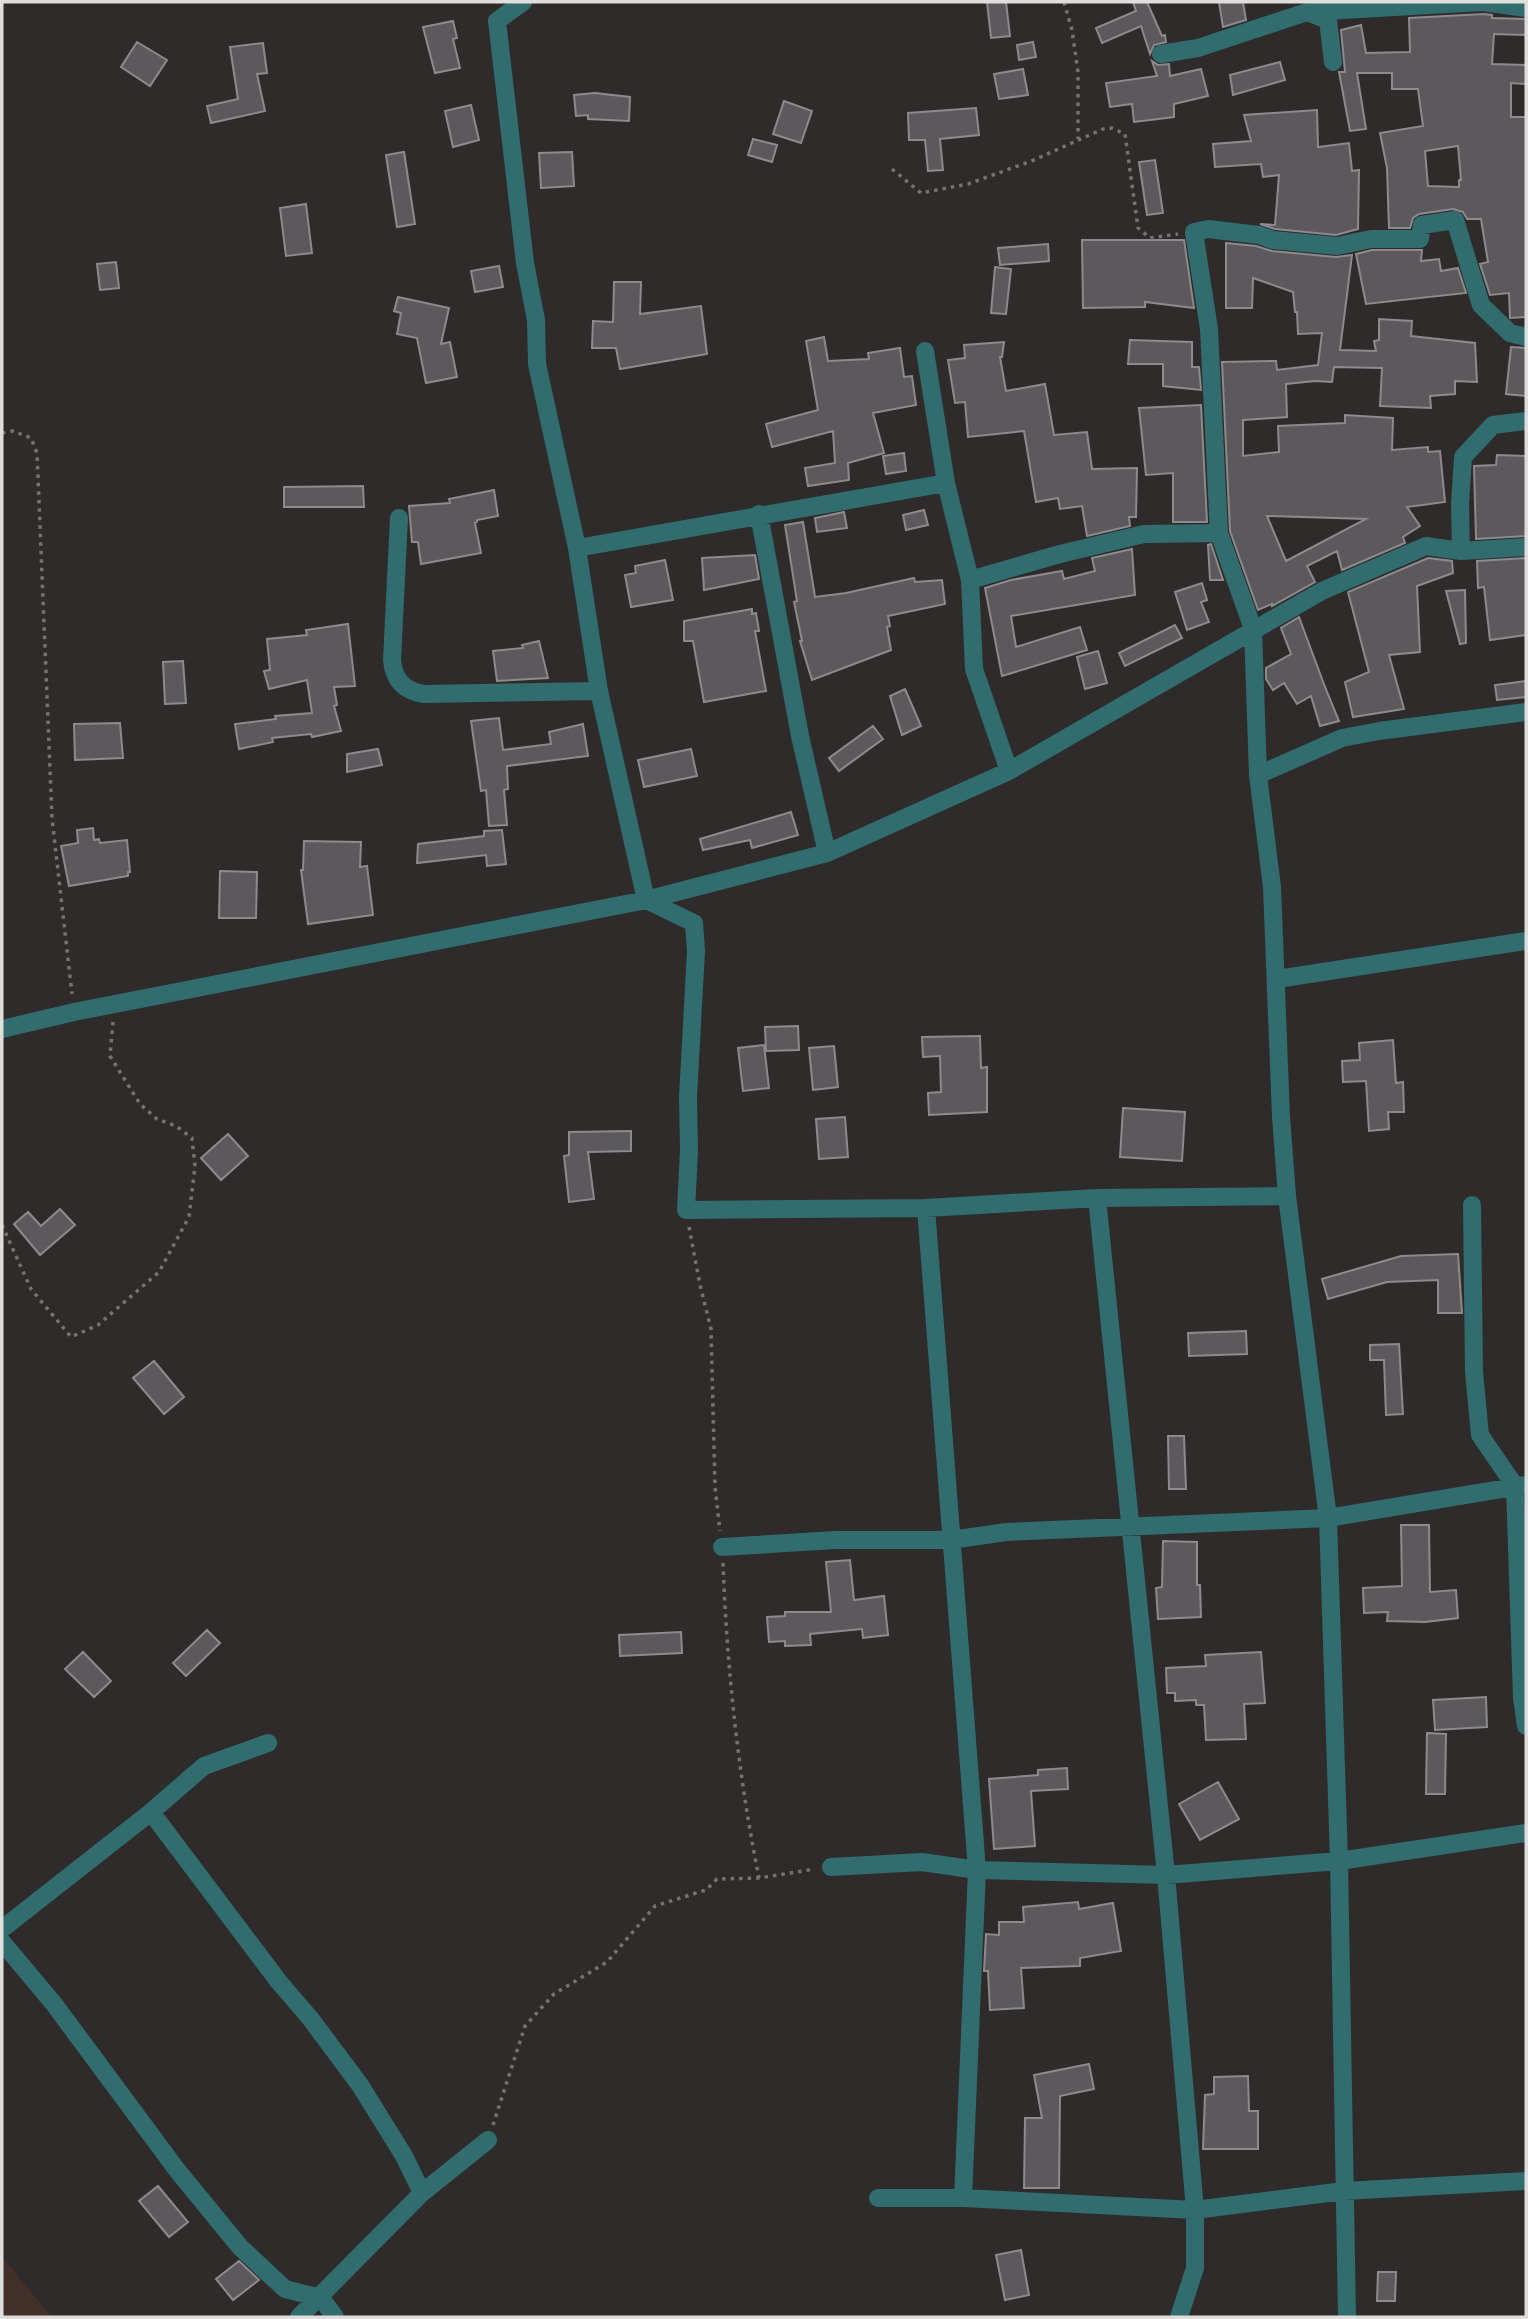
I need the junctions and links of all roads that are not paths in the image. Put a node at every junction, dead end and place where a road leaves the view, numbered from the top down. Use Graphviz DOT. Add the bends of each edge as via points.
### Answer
graph roads {
  1 [pos="523,2"];
  2 [pos="1305,7"];
  3 [pos="1526,9"];
  4 [pos="1161,54"];
  5 [pos="1333,61"];
  6 [pos="1526,337"];
  7 [pos="925,351"];
  8 [pos="1526,421"];
  9 [pos="946,483"];
  10 [pos="759,514"];
  11 [pos="398,518"];
  12 [pos="1219,533"];
  13 [pos="1526,547"];
  14 [pos="578,548"];
  15 [pos="1461,551"];
  16 [pos="970,580"];
  17 [pos="1253,629"];
  18 [pos="599,691"];
  19 [pos="1526,712"];
  20 [pos="1009,771"];
  21 [pos="1258,775"];
  22 [pos="827,853"];
  23 [pos="646,900"];
  24 [pos="1526,941"];
  25 [pos="1277,979"];
  26 [pos="2,1029"];
  27 [pos="1287,1196"];
  28 [pos="1097,1198"];
  29 [pos="1472,1205"];
  30 [pos="926,1208"];
  31 [pos="1521,1485"];
  32 [pos="1328,1518"];
  33 [pos="1130,1527"];
  34 [pos="951,1539"];
  35 [pos="722,1547"];
  36 [pos="1526,1726"];
  37 [pos="268,1743"];
  38 [pos="151,1812"];
  39 [pos="1526,1833"];
  40 [pos="1339,1861"];
  41 [pos="831,1867"];
  42 [pos="977,1870"];
  43 [pos="1166,1875"];
  44 [pos="2,1930"];
  45 [pos="2,1942"];
  46 [pos="488,2140"];
  47 [pos="1526,2181"];
  48 [pos="1344,2191"];
  49 [pos="422,2193"];
  50 [pos="878,2198"];
  51 [pos="963,2198"];
  52 [pos="1195,2210"];
  53 [pos="321,2298"];
  54 [pos="299,2317"];
  55 [pos="335,2317"];
  56 [pos="1179,2317"];
  57 [pos="1347,2317"];
  1 -- 14 [label="street" via="497,21 524,263 536,320 537,364"];
  2 -- 3 [label="street" via="1483,2"];
  2 -- 4 [label="street" via="1198,48"];
  2 -- 5 [label="street" via="1328,20"];
  6 -- 12 [label="street" via="1510,332 1481,305 1455,220 1422,225 1420,239 1371,239 1337,246 1208,229 1194,232 1209,329"];
  7 -- 9 [label="street"];
  8 -- 15 [label="street" via="1493,425 1463,457"];
  9 -- 10 [label="street"];
  9 -- 16 [label="street"];
  10 -- 14 [label="street"];
  10 -- 22 [label="street"];
  11 -- 18 [label="street" via="392,660 400,684 412,693 424,694"];
  12 -- 16 [label="street" via="1144,534"];
  12 -- 17 [label="street"];
  13 -- 15 [label="street"];
  14 -- 18 [label="street"];
  15 -- 17 [label="street" via="1426,546 1322,591"];
  16 -- 20 [label="street" via="974,669"];
  17 -- 20 [label="street"];
  17 -- 21 [label="street"];
  18 -- 23 [label="street"];
  19 -- 21 [label="street" via="1342,738"];
  20 -- 22 [label="street"];
  21 -- 25 [label="street" via="1272,887"];
  22 -- 23 [label="street"];
  23 -- 26 [label="street"];
  23 -- 30 [label="street" via="694,923 686,1210"];
  24 -- 25 [label="street"];
  25 -- 27 [label="street"];
  27 -- 28 [label="street"];
  27 -- 32 [label="street"];
  28 -- 30 [label="street"];
  28 -- 33 [label="street"];
  29 -- 31 [label="street" via="1474,1373 1480,1434"];
  30 -- 34 [label="street"];
  31 -- 32 [label="street"];
  31 -- 36 [label="street"];
  32 -- 33 [label="street"];
  32 -- 40 [label="street"];
  33 -- 34 [label="street"];
  33 -- 43 [label="street"];
  34 -- 35 [label="street"];
  34 -- 42 [label="street"];
  37 -- 38 [label="street" via="204,1766"];
  38 -- 44 [label="street"];
  38 -- 49 [label="street" via="360,2085"];
  39 -- 40 [label="street"];
  40 -- 43 [label="street"];
  40 -- 48 [label="street"];
  41 -- 42 [label="street" via="922,1862"];
  42 -- 43 [label="street"];
  42 -- 51 [label="street"];
  43 -- 52 [label="street"];
  45 -- 53 [label="street" via="240,2247 285,2289"];
  46 -- 49 [label="street"];
  47 -- 48 [label="street"];
  48 -- 52 [label="street"];
  48 -- 57 [label="street"];
  49 -- 53 [label="street"];
  50 -- 51 [label="street"];
  51 -- 52 [label="street"];
  52 -- 56 [label="street" via="1195,2268"];
  53 -- 54 [label="street"];
  53 -- 55 [label="street"];
}
